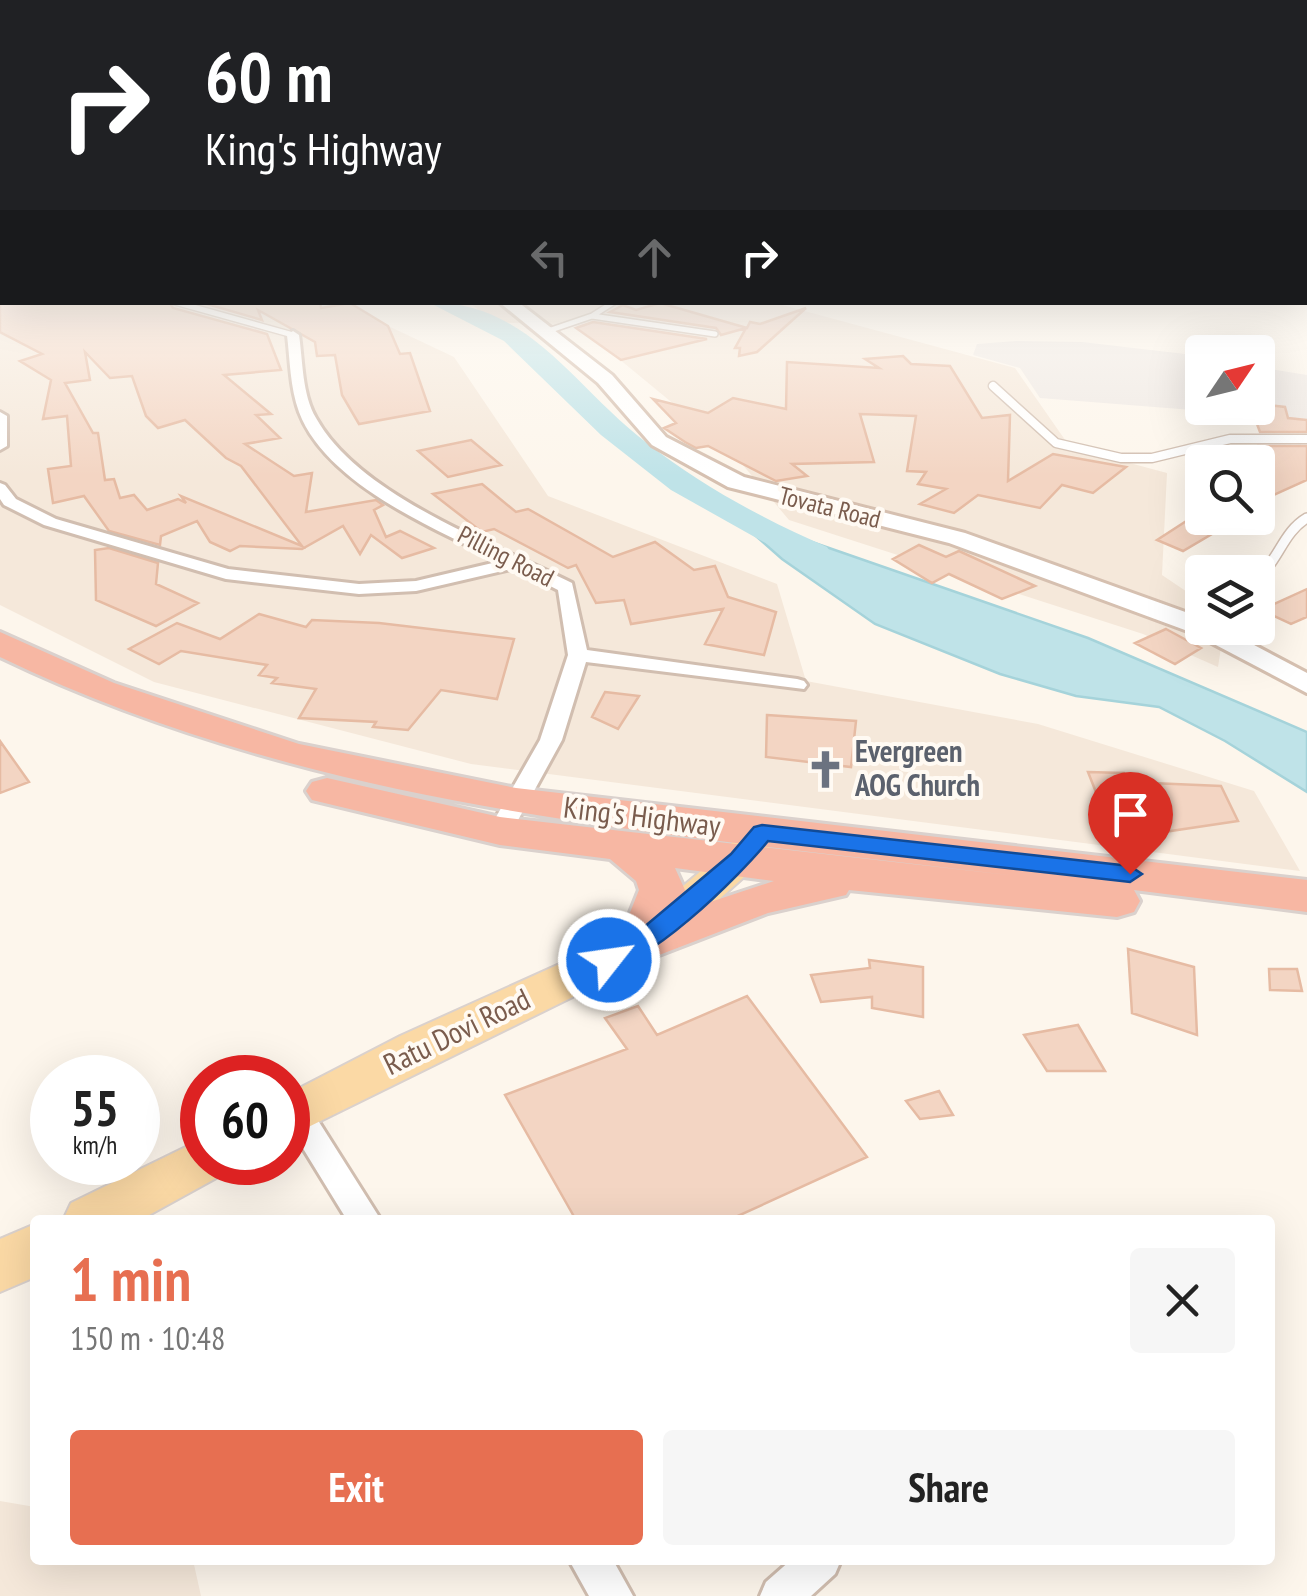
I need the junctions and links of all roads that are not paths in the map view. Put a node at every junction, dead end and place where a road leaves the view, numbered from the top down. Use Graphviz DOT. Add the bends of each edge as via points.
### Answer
graph roads {
  1 [pos="263,326"];
  2 [pos="542,326"];
  3 [pos="561,326"];
  4 [pos="664,326"];
  5 [pos="548,331"];
  6 [pos="715,334"];
  7 [pos="293,335"];
  8 [pos="994,386"];
  9 [pos="0,416"];
  10 [pos="1307,439"];
  11 [pos="0,446"];
  12 [pos="0,488"];
  13 [pos="1307,518"];
  14 [pos="520,562"];
  15 [pos="1275,562"];
  16 [pos="1185,617"];
  17 [pos="0,644"];
  18 [pos="1243,645"];
  19 [pos="578,655"];
  20 [pos="0,673"];
  21 [pos="1307,684"];
  22 [pos="797,685"];
  23 [pos="508,816"];
  24 [pos="622,846"];
  25 [pos="751,846"];
  26 [pos="880,879"];
  27 [pos="1307,896"];
  28 [pos="1307,920"];
  29 [pos="640,945"];
  30 [pos="310,1105"];
  31 [pos="310,1141"];
  32 [pos="180,1173"];
  33 [pos="99,1215"];
  34 [pos="362,1215"];
  35 [pos="30,1252"];
  36 [pos="0,1268"];
  37 [pos="592,1565"];
  38 [pos="815,1565"];
  39 [pos="613,1596"];
  40 [pos="780,1596"];
  1 -- 7 [label="lane"];
  2 -- 5 [label="street, Tovata Road"];
  3 -- 5 [label="lane"];
  4 -- 6 [label="lane"];
  5 -- 16 [label="street, Tovata Road" via="605,379 659,441 736,482 957,538"];
  7 -- 14 [label="street, Pilling Road" via="306,415 326,447 380,489"];
  8 -- 10 [label="lane" via="1056,443 1121,458 1152,458 1230,439"];
  9 -- 11 [label="street"];
  12 -- 14 [label="street" via="10,502 50,522 226,574 359,588 416,586"];
  13 -- 15 [label="lane" via="1289,528"];
  14 -- 19 [label="street, Pilling Road" via="566,587"];
  17 -- 23 [label="highway, King's Highway" via="101,691 234,737"];
  18 -- 21 [label="street, Tovata Road"];
  19 -- 22 [label="street"];
  19 -- 23 [label="street, Pilling Road" via="550,740"];
  20 -- 23 [label="highway, King's Highway" via="70,709 262,776"];
  23 -- 24 [label="highway, King's Highway"];
  23 -- 25 [label="highway, King's Highway"];
  24 -- 25 [label="highway, King's Highway"];
  24 -- 29 [label="highway" via="656,874 662,890"];
  25 -- 26 [label="highway, King's Highway"];
  25 -- 27 [label="highway, King's Highway"];
  25 -- 29 [label="main road, Ratu Dovi Road"];
  26 -- 28 [label="highway, King's Highway"];
  26 -- 29 [label="highway" via="757,900"];
  29 -- 30 [label="main road, Ratu Dovi Road"];
  31 -- 34 [label="street"];
  32 -- 33 [label="main road"];
  35 -- 36 [label="main road"];
  37 -- 39 [label="street"];
  38 -- 40 [label="street"];
}
